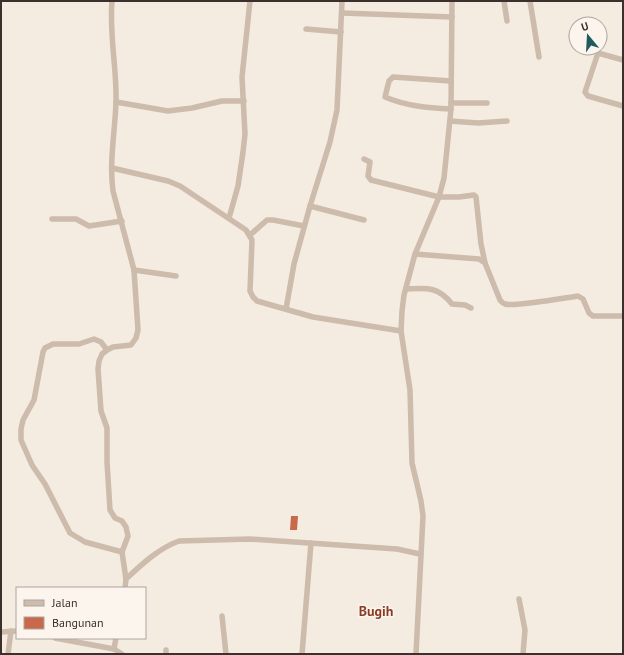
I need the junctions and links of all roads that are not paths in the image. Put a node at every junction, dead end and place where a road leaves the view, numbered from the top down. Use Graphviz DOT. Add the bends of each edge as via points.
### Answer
graph roads {
  1 [pos="112,1"];
  2 [pos="250,1"];
  3 [pos="342,1"];
  4 [pos="452,1"];
  5 [pos="504,1"];
  6 [pos="530,1"];
  7 [pos="342,13"];
  8 [pos="452,17"];
  9 [pos="507,21"];
  10 [pos="306,29"];
  11 [pos="341,32"];
  12 [pos="539,57"];
  13 [pos="623,60"];
  14 [pos="451,80"];
  15 [pos="244,101"];
  16 [pos="116,102"];
  17 [pos="451,103"];
  18 [pos="487,103"];
  19 [pos="623,106"];
  20 [pos="451,109"];
  21 [pos="450,121"];
  22 [pos="507,121"];
  23 [pos="364,160"];
  24 [pos="112,168"];
  25 [pos="439,197"];
  26 [pos="310,206"];
  27 [pos="229,218"];
  28 [pos="52,219"];
  29 [pos="364,220"];
  30 [pos="122,221"];
  31 [pos="304,226"];
  32 [pos="250,236"];
  33 [pos="415,254"];
  34 [pos="485,263"];
  35 [pos="134,270"];
  36 [pos="176,276"];
  37 [pos="406,289"];
  38 [pos="471,308"];
  39 [pos="286,309"];
  40 [pos="623,316"];
  41 [pos="401,331"];
  42 [pos="106,350"];
  43 [pos="311,543"];
  44 [pos="122,552"];
  45 [pos="420,554"];
  46 [pos="126,580"];
  47 [pos="125,587"];
  48 [pos="519,599"];
  49 [pos="222,616"];
  50 [pos="14,631"];
  51 [pos="1,632"];
  52 [pos="60,639"];
  53 [pos="116,639"];
  54 [pos="114,649"];
  55 [pos="8,654"];
  56 [pos="122,654"];
  57 [pos="226,654"];
  58 [pos="302,654"];
  59 [pos="416,654"];
  60 [pos="523,654"];
  1 -- 16 [label="street"];
  2 -- 15 [label="street" via="242,77"];
  3 -- 7 [label="street"];
  4 -- 8 [label="street"];
  5 -- 9 [label="street"];
  6 -- 12 [label="street"];
  7 -- 8 [label="street"];
  7 -- 11 [label="street"];
  8 -- 14 [label="street"];
  10 -- 11 [label="street"];
  11 -- 26 [label="street" via="337,110"];
  13 -- 19 [label="street" via="598,53 585,92 588,96"];
  14 -- 17 [label="street"];
  14 -- 20 [label="street" via="392,77 385,97 427,108"];
  15 -- 16 [label="street" via="222,100 168,111"];
  15 -- 27 [label="street" via="243,152 238,186"];
  16 -- 24 [label="street"];
  17 -- 18 [label="street"];
  17 -- 20 [label="street"];
  20 -- 21 [label="street"];
  21 -- 22 [label="street"];
  21 -- 25 [label="street" via="444,178"];
  23 -- 25 [label="street" via="370,162 368,176 371,180"];
  24 -- 27 [label="street" via="180,186"];
  24 -- 30 [label="street" via="113,191"];
  25 -- 33 [label="street"];
  25 -- 34 [label="street" via="476,197"];
  26 -- 29 [label="street"];
  26 -- 31 [label="street"];
  27 -- 32 [label="street"];
  28 -- 30 [label="street" via="76,219 89,226"];
  30 -- 35 [label="street"];
  31 -- 32 [label="street" via="267,220"];
  31 -- 39 [label="street"];
  32 -- 39 [label="street" via="250,291 257,301"];
  33 -- 34 [label="street" via="476,258"];
  33 -- 37 [label="street"];
  34 -- 40 [label="street" via="502,303 527,303 578,296 583,299 593,316"];
  35 -- 36 [label="street"];
  35 -- 42 [label="street" via="138,324 136,338 131,345"];
  37 -- 38 [label="street" via="429,288 438,291 452,304"];
  37 -- 41 [label="street"];
  39 -- 41 [label="street" via="313,317"];
  41 -- 45 [label="street" via="410,390 412,463 422,501"];
  42 -- 44 [label="street" via="99,361 101,411 107,428 110,510 115,518 122,521 128,536"];
  42 -- 44 [label="street" via="101,342 94,339 78,344 54,344 45,348 34,400 23,420 21,440 70,533 85,542"];
  43 -- 45 [label="street" via="397,548"];
  43 -- 46 [label="street" via="250,539 179,541 156,553"];
  43 -- 58 [label="street"];
  44 -- 46 [label="street"];
  45 -- 59 [label="street"];
  46 -- 47 [label="street"];
  48 -- 60 [label="street" via="525,630"];
  49 -- 57 [label="street"];
  50 -- 51 [label="street"];
  50 -- 55 [label="street"];
  52 -- 54 [label="street"];
  53 -- 54 [label="street"];
  54 -- 56 [label="street"];
}
